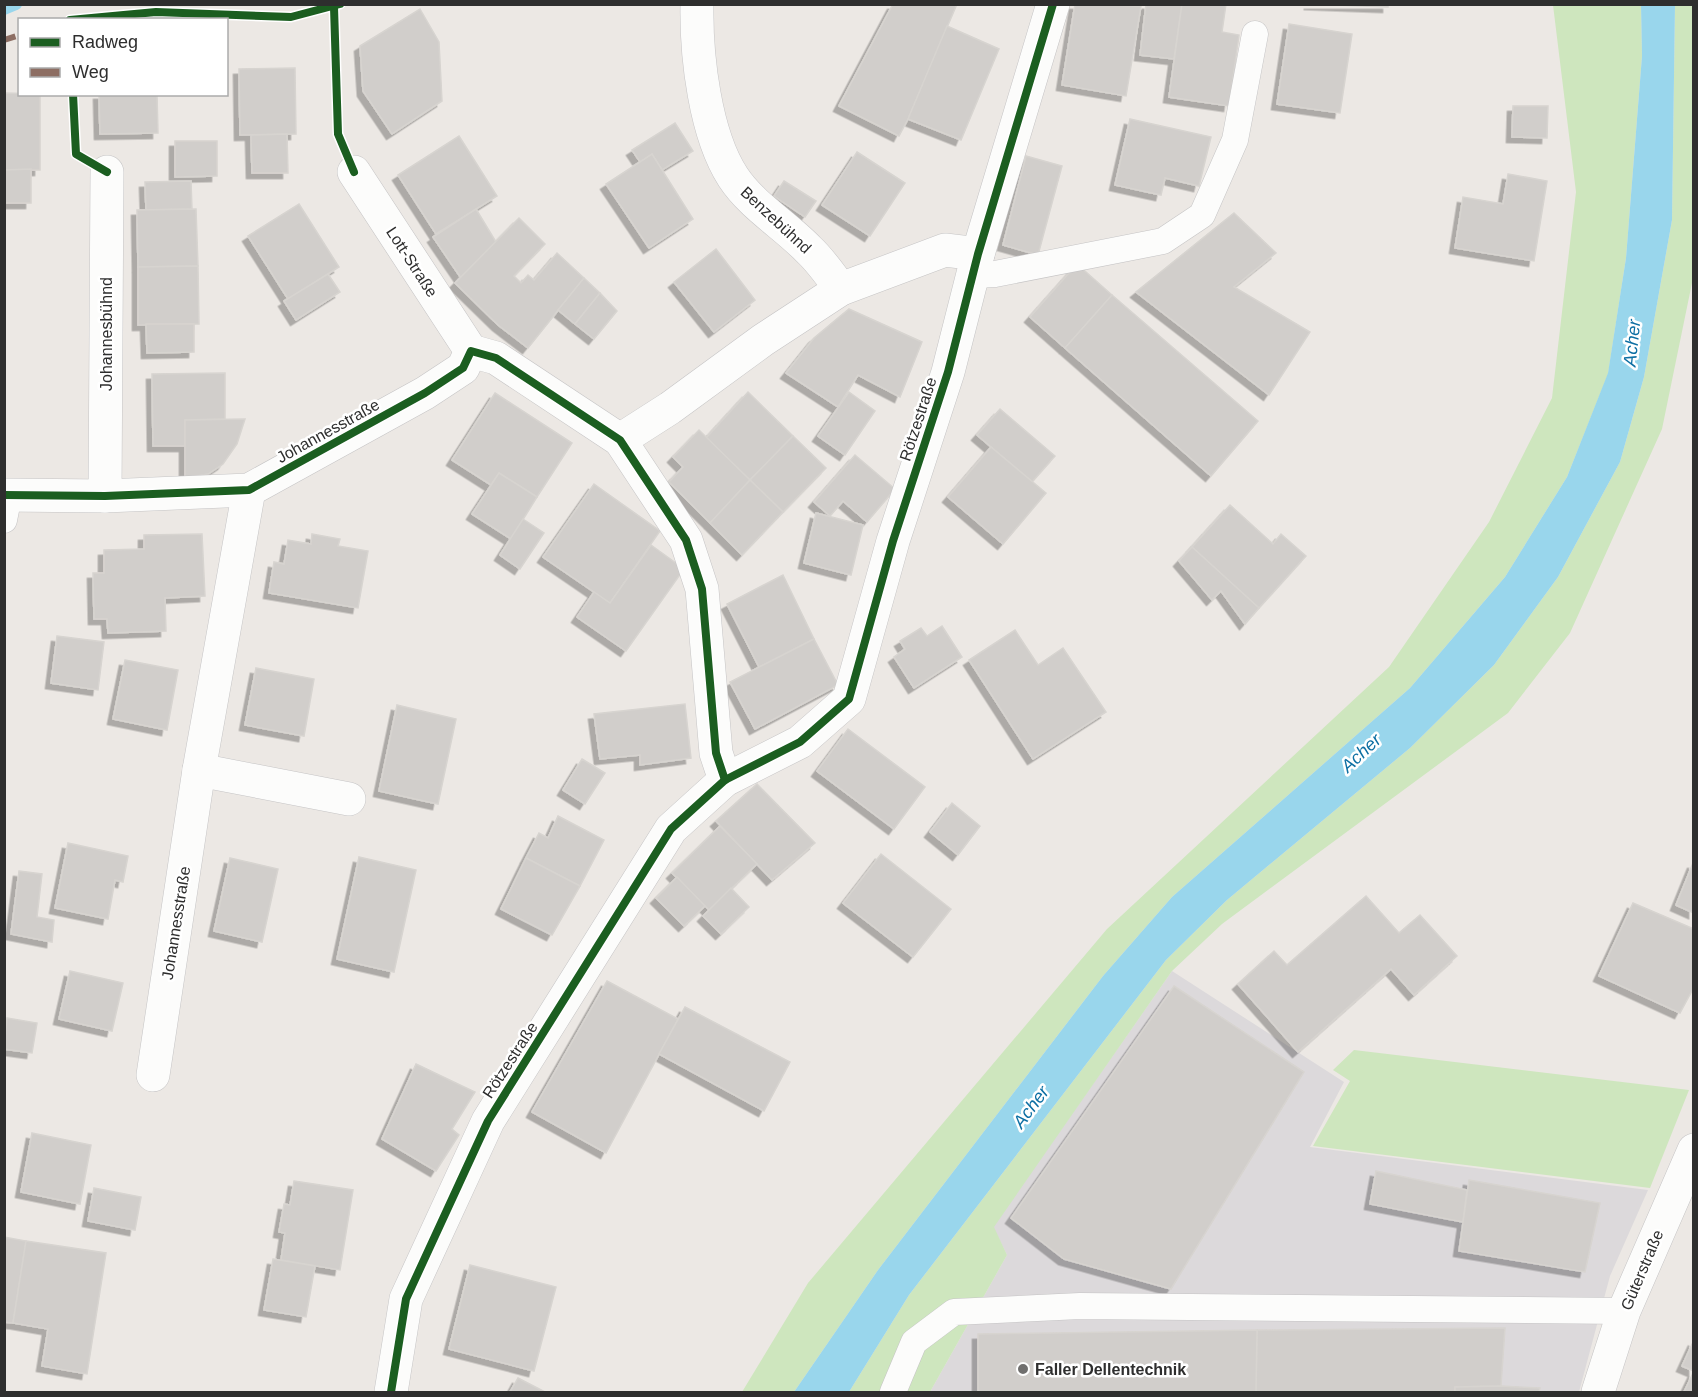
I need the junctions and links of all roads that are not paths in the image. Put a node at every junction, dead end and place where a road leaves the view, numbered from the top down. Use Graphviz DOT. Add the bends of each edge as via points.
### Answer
graph roads {
  1 [pos="697,4"];
  2 [pos="1053,4"];
  3 [pos="1255,34"];
  4 [pos="107,172"];
  5 [pos="354,172"];
  6 [pos="976,265"];
  7 [pos="841,289"];
  8 [pos="471,351"];
  9 [pos="620,441"];
  10 [pos="249,490"];
  11 [pos="105,496"];
  12 [pos="6,503"];
  13 [pos="200,770"];
  14 [pos="725,780"];
  15 [pos="349,799"];
  16 [pos="153,1075"];
  17 [pos="1694,1150"];
  18 [pos="1624,1311"];
  19 [pos="391,1392"];
  20 [pos="893,1392"];
  21 [pos="1598,1392"];
  1 -- 7 [label="street, Benzebühnd" via="700,74 722,157 748,196 810,250"];
  2 -- 6 [label="street, Rötzestraße"];
  3 -- 6 [label="lane" via="1235,140 1202,215 1163,241 995,274"];
  4 -- 11 [label="street, Johannesbühnd"];
  5 -- 8 [label="street, Lott-Straße"];
  6 -- 7 [label="street" via="945,250"];
  6 -- 14 [label="street, Rötzestraße" via="948,372 893,541 849,699 800,742"];
  7 -- 9 [label="street"];
  8 -- 9 [label="street" via="496,358"];
  8 -- 10 [label="street, Johannesstraße" via="463,368 425,393"];
  9 -- 14 [label="street" via="686,540 702,589 716,753"];
  10 -- 11 [label="street, Johannesstraße"];
  10 -- 13 [label="street, Johannesstraße"];
  11 -- 12 [label="street, Johannesstraße"];
  13 -- 15 [label="street"];
  13 -- 16 [label="street, Johannesstraße"];
  14 -- 19 [label="street, Rötzestraße" via="671,830 488,1120 406,1299"];
  17 -- 18 [label="street, Güterstraße"];
  18 -- 20 [label="lane" via="1080,1306 954,1312 914,1342"];
  18 -- 21 [label="street, Güterstraße"];
}
